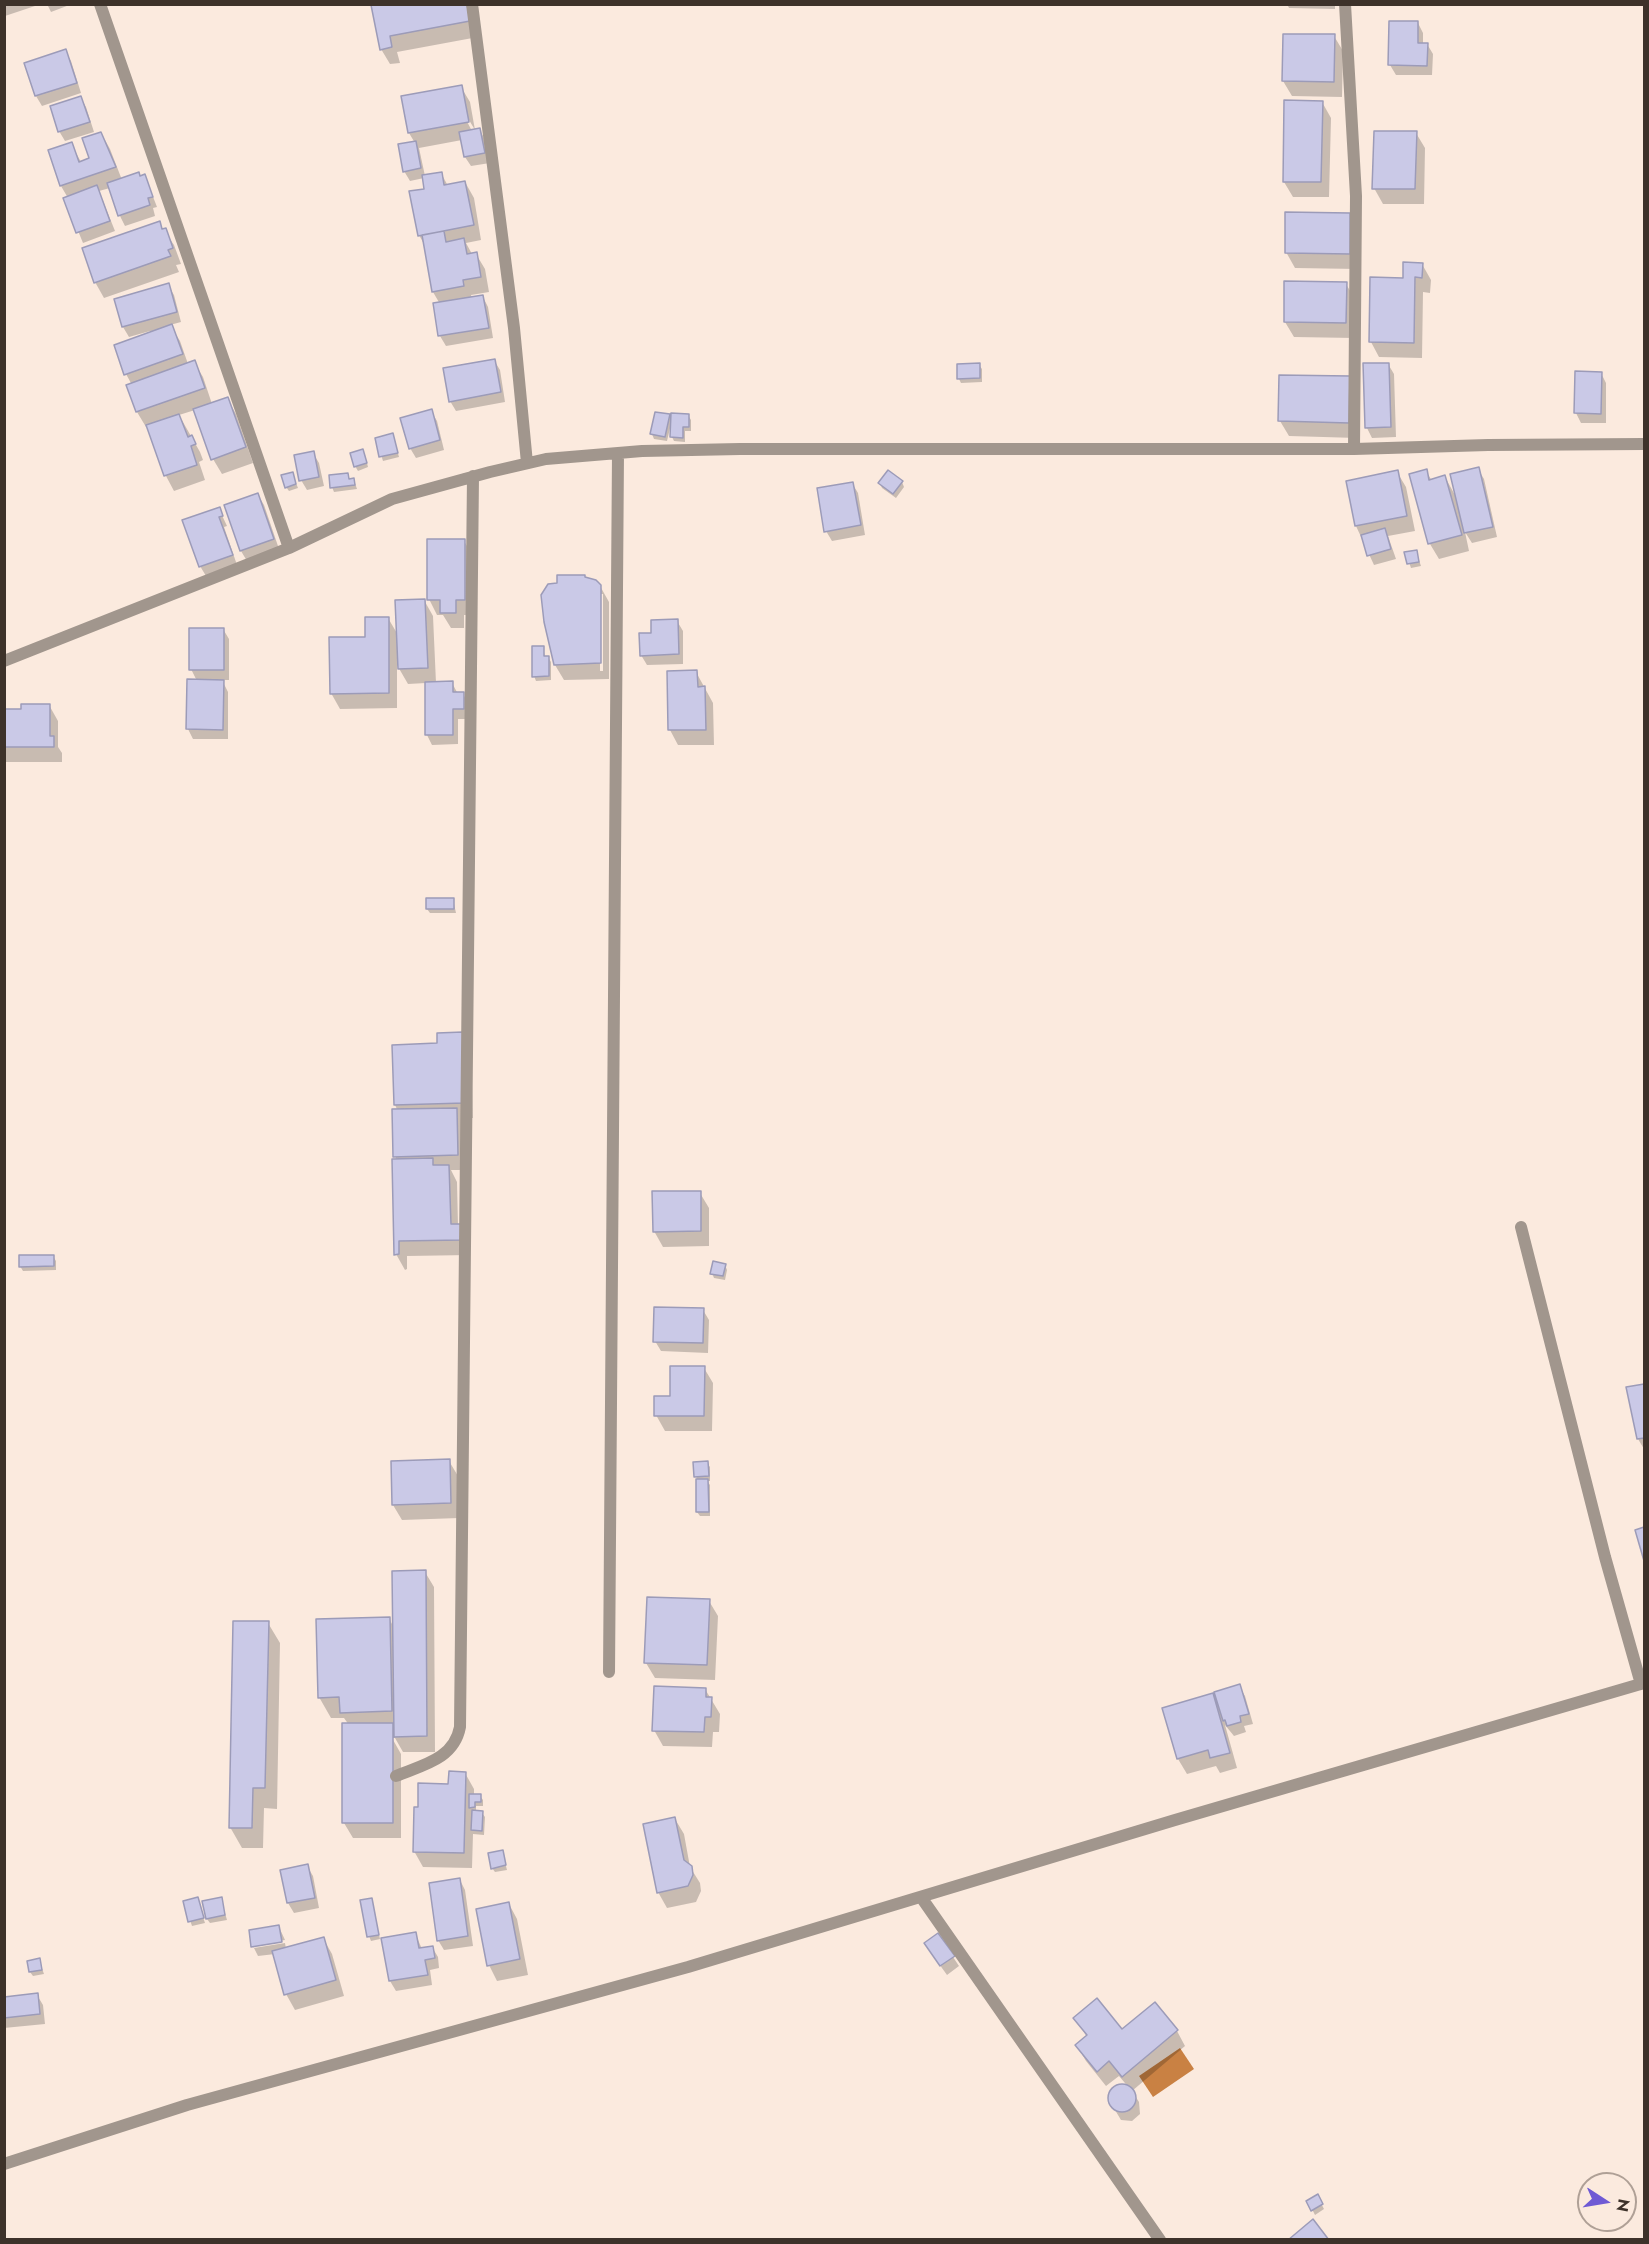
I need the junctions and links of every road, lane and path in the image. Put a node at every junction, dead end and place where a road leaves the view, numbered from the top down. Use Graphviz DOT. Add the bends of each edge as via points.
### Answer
graph roads {
  1 [pos="100,4"];
  2 [pos="472,4"];
  3 [pos="1345,4"];
  4 [pos="1644,444"];
  5 [pos="1354,449"];
  6 [pos="618,453"];
  7 [pos="527,463"];
  8 [pos="474,476"];
  9 [pos="289,548"];
  10 [pos="4,661"];
  11 [pos="1521,1227"];
  12 [pos="609,1672"];
  13 [pos="1643,1683"];
  14 [pos="396,1776"];
  15 [pos="921,1897"];
  16 [pos="4,2164"];
  17 [pos="1160,2240"];
  1 -- 9 [label="street"];
  2 -- 7 [label="street"];
  3 -- 5 [label="street" via="1356,195"];
  4 -- 5 [label="street"];
  5 -- 6 [label="street" via="740,449"];
  6 -- 7 [label="street"];
  6 -- 12 [label="street"];
  7 -- 8 [label="street"];
  8 -- 9 [label="street" via="392,499"];
  8 -- 14 [label="street" via="460,1727 453,1746 438,1760"];
  9 -- 10 [label="street"];
  11 -- 13 [label="street" via="1605,1557"];
  13 -- 15 [label="street"];
  15 -- 16 [label="street" via="688,1967 187,2105"];
  15 -- 17 [label="street"];
}
